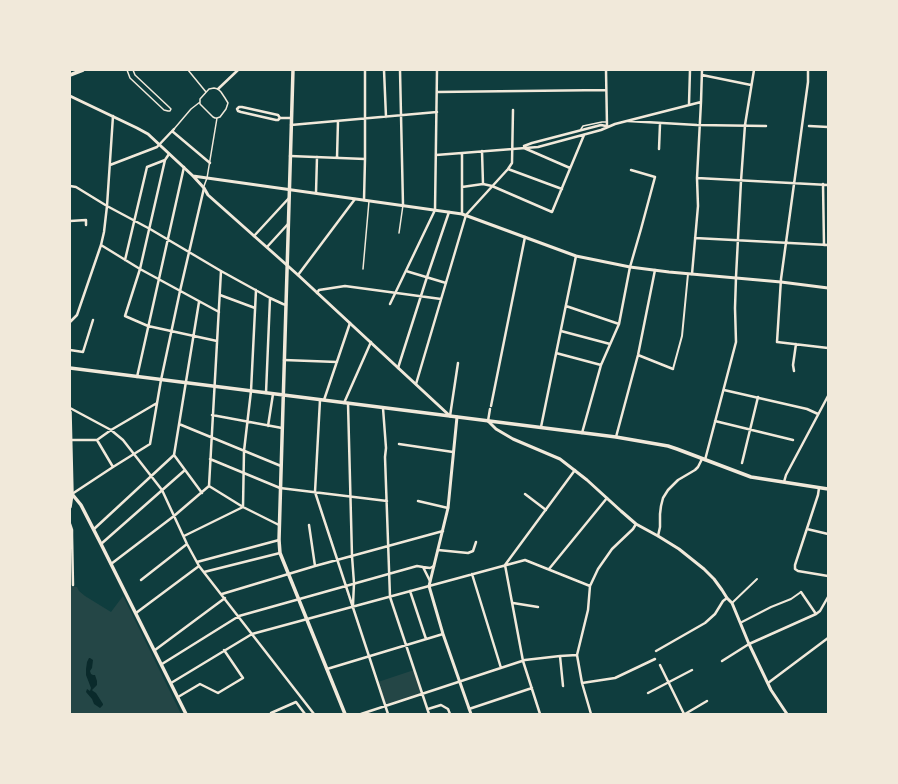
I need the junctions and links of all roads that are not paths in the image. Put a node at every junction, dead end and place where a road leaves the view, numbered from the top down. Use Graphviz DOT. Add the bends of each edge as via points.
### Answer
graph roads {
  1 [pos="83,70"];
  2 [pos="127,70"];
  3 [pos="133,70"];
  4 [pos="188,70"];
  5 [pos="238,70"];
  6 [pos="292,70"];
  7 [pos="365,70"];
  8 [pos="384,70"];
  9 [pos="400,70"];
  10 [pos="437,70"];
  11 [pos="606,70"];
  12 [pos="690,70"];
  13 [pos="702,70"];
  14 [pos="754,70"];
  15 [pos="808,70"];
  16 [pos="702,75"];
  17 [pos="70,76"];
  18 [pos="751,85"];
  19 [pos="218,89"];
  20 [pos="606,90"];
  21 [pos="206,92"];
  22 [pos="437,92"];
  23 [pos="70,96"];
  24 [pos="200,102"];
  25 [pos="701,102"];
  26 [pos="689,104"];
  27 [pos="513,110"];
  28 [pos="437,112"];
  29 [pos="402,115"];
  30 [pos="113,116"];
  31 [pos="386,117"];
  32 [pos="217,118"];
  33 [pos="280,118"];
  34 [pos="291,118"];
  35 [pos="365,119"];
  36 [pos="338,121"];
  37 [pos="625,121"];
  38 [pos="607,122"];
  39 [pos="660,124"];
  40 [pos="291,125"];
  41 [pos="700,125"];
  42 [pos="745,125"];
  43 [pos="607,126"];
  44 [pos="766,126"];
  45 [pos="809,126"];
  46 [pos="828,127"];
  47 [pos="173,130"];
  48 [pos="581,131"];
  49 [pos="584,134"];
  50 [pos="160,145"];
  51 [pos="522,147"];
  52 [pos="513,149"];
  53 [pos="659,150"];
  54 [pos="482,151"];
  55 [pos="462,153"];
  56 [pos="169,154"];
  57 [pos="436,155"];
  58 [pos="290,156"];
  59 [pos="317,157"];
  60 [pos="337,158"];
  61 [pos="365,159"];
  62 [pos="165,160"];
  63 [pos="210,163"];
  64 [pos="110,165"];
  65 [pos="184,168"];
  66 [pos="570,168"];
  67 [pos="508,169"];
  68 [pos="631,170"];
  69 [pos="193,176"];
  70 [pos="207,178"];
  71 [pos="697,178"];
  72 [pos="741,181"];
  73 [pos="794,183"];
  74 [pos="483,184"];
  75 [pos="823,184"];
  76 [pos="828,185"];
  77 [pos="70,186"];
  78 [pos="492,186"];
  79 [pos="462,187"];
  80 [pos="204,188"];
  81 [pos="562,189"];
  82 [pos="290,190"];
  83 [pos="316,193"];
  84 [pos="289,198"];
  85 [pos="355,199"];
  86 [pos="364,200"];
  87 [pos="369,201"];
  88 [pos="403,205"];
  89 [pos="107,206"];
  90 [pos="435,210"];
  91 [pos="450,212"];
  92 [pos="464,214"];
  93 [pos="135,220"];
  94 [pos="70,221"];
  95 [pos="288,224"];
  96 [pos="86,225"];
  97 [pos="150,229"];
  98 [pos="399,233"];
  99 [pos="254,236"];
  100 [pos="525,237"];
  101 [pos="695,238"];
  102 [pos="167,239"];
  103 [pos="738,240"];
  104 [pos="786,243"];
  105 [pos="101,245"];
  106 [pos="824,245"];
  107 [pos="828,245"];
  108 [pos="267,247"];
  109 [pos="189,252"];
  110 [pos="576,256"];
  111 [pos="125,260"];
  112 [pos="287,266"];
  113 [pos="630,266"];
  114 [pos="140,269"];
  115 [pos="363,269"];
  116 [pos="655,270"];
  117 [pos="221,271"];
  118 [pos="406,271"];
  119 [pos="690,274"];
  120 [pos="298,275"];
  121 [pos="427,277"];
  122 [pos="736,277"];
  123 [pos="158,279"];
  124 [pos="781,282"];
  125 [pos="446,283"];
  126 [pos="828,288"];
  127 [pos="256,290"];
  128 [pos="180,291"];
  129 [pos="317,293"];
  130 [pos="395,293"];
  131 [pos="220,295"];
  132 [pos="421,296"];
  133 [pos="270,298"];
  134 [pos="441,299"];
  135 [pos="199,302"];
  136 [pos="390,304"];
  137 [pos="286,305"];
  138 [pos="566,306"];
  139 [pos="255,308"];
  140 [pos="219,312"];
  141 [pos="93,320"];
  142 [pos="70,322"];
  143 [pos="350,324"];
  144 [pos="619,324"];
  145 [pos="148,326"];
  146 [pos="561,331"];
  147 [pos="171,332"];
  148 [pos="193,336"];
  149 [pos="217,341"];
  150 [pos="371,342"];
  151 [pos="610,344"];
  152 [pos="796,344"];
  153 [pos="828,348"];
  154 [pos="70,350"];
  155 [pos="556,353"];
  156 [pos="638,356"];
  157 [pos="284,360"];
  158 [pos="337,362"];
  159 [pos="458,363"];
  160 [pos="601,365"];
  161 [pos="70,368"];
  162 [pos="398,368"];
  163 [pos="673,369"];
  164 [pos="794,371"];
  165 [pos="137,377"];
  166 [pos="161,380"];
  167 [pos="185,383"];
  168 [pos="416,384"];
  169 [pos="214,386"];
  170 [pos="724,390"];
  171 [pos="251,391"];
  172 [pos="266,393"];
  173 [pos="273,394"];
  174 [pos="283,395"];
  175 [pos="828,396"];
  176 [pos="758,398"];
  177 [pos="322,400"];
  178 [pos="157,403"];
  179 [pos="346,403"];
  180 [pos="70,408"];
  181 [pos="383,408"];
  182 [pos="70,412"];
  183 [pos="818,414"];
  184 [pos="212,415"];
  185 [pos="450,416"];
  186 [pos="457,417"];
  187 [pos="488,421"];
  188 [pos="715,421"];
  189 [pos="248,422"];
  190 [pos="179,424"];
  191 [pos="268,426"];
  192 [pos="541,427"];
  193 [pos="282,428"];
  194 [pos="751,429"];
  195 [pos="111,430"];
  196 [pos="582,433"];
  197 [pos="211,437"];
  198 [pos="616,437"];
  199 [pos="70,440"];
  200 [pos="97,440"];
  201 [pos="793,440"];
  202 [pos="399,444"];
  203 [pos="244,451"];
  204 [pos="454,452"];
  205 [pos="134,454"];
  206 [pos="174,455"];
  207 [pos="210,459"];
  208 [pos="703,459"];
  209 [pos="742,462"];
  210 [pos="281,466"];
  211 [pos="113,467"];
  212 [pos="185,470"];
  213 [pos="575,470"];
  214 [pos="244,473"];
  215 [pos="152,476"];
  216 [pos="784,482"];
  217 [pos="209,486"];
  218 [pos="280,488"];
  219 [pos="819,488"];
  220 [pos="828,489"];
  221 [pos="162,490"];
  222 [pos="315,492"];
  223 [pos="202,493"];
  224 [pos="72,494"];
  225 [pos="525,494"];
  226 [pos="350,497"];
  227 [pos="607,498"];
  228 [pos="387,501"];
  229 [pos="418,501"];
  230 [pos="81,505"];
  231 [pos="70,507"];
  232 [pos="244,507"];
  233 [pos="448,508"];
  234 [pos="546,510"];
  235 [pos="174,516"];
  236 [pos="70,524"];
  237 [pos="636,524"];
  238 [pos="279,525"];
  239 [pos="309,525"];
  240 [pos="94,529"];
  241 [pos="807,529"];
  242 [pos="443,530"];
  243 [pos="828,534"];
  244 [pos="184,536"];
  245 [pos="658,536"];
  246 [pos="279,540"];
  247 [pos="476,542"];
  248 [pos="101,544"];
  249 [pos="187,544"];
  250 [pos="388,546"];
  251 [pos="438,550"];
  252 [pos="280,553"];
  253 [pos="352,556"];
  254 [pos="338,560"];
  255 [pos="197,562"];
  256 [pos="111,564"];
  257 [pos="505,565"];
  258 [pos="199,566"];
  259 [pos="315,566"];
  260 [pos="434,566"];
  261 [pos="423,567"];
  262 [pos="549,569"];
  263 [pos="204,572"];
  264 [pos="289,574"];
  265 [pos="389,574"];
  266 [pos="472,574"];
  267 [pos="828,576"];
  268 [pos="757,579"];
  269 [pos="141,580"];
  270 [pos="430,581"];
  271 [pos="354,583"];
  272 [pos="73,585"];
  273 [pos="346,586"];
  274 [pos="429,586"];
  275 [pos="590,586"];
  276 [pos="410,591"];
  277 [pos="801,592"];
  278 [pos="222,594"];
  279 [pos="390,597"];
  280 [pos="828,597"];
  281 [pos="225,598"];
  282 [pos="727,598"];
  283 [pos="298,599"];
  284 [pos="513,603"];
  285 [pos="732,603"];
  286 [pos="353,607"];
  287 [pos="538,607"];
  288 [pos="136,614"];
  289 [pos="816,614"];
  290 [pos="239,616"];
  291 [pos="307,619"];
  292 [pos="740,623"];
  293 [pos="252,634"];
  294 [pos="443,634"];
  295 [pos="828,638"];
  296 [pos="426,639"];
  297 [pos="749,644"];
  298 [pos="406,645"];
  299 [pos="155,650"];
  300 [pos="224,650"];
  301 [pos="656,651"];
  302 [pos="577,655"];
  303 [pos="370,656"];
  304 [pos="560,656"];
  305 [pos="655,659"];
  306 [pos="523,661"];
  307 [pos="722,661"];
  308 [pos="162,664"];
  309 [pos="660,666"];
  310 [pos="501,668"];
  311 [pos="327,669"];
  312 [pos="692,670"];
  313 [pos="460,681"];
  314 [pos="171,683"];
  315 [pos="582,683"];
  316 [pos="668,683"];
  317 [pos="768,683"];
  318 [pos="563,686"];
  319 [pos="532,688"];
  320 [pos="648,693"];
  321 [pos="422,694"];
  322 [pos="178,697"];
  323 [pos="707,701"];
  324 [pos="386,706"];
  325 [pos="427,709"];
  326 [pos="469,709"];
  327 [pos="271,713"];
  328 [pos="186,714"];
  329 [pos="305,714"];
  330 [pos="314,714"];
  331 [pos="345,714"];
  332 [pos="361,714"];
  333 [pos="388,714"];
  334 [pos="429,714"];
  335 [pos="450,714"];
  336 [pos="471,714"];
  337 [pos="540,714"];
  338 [pos="592,714"];
  339 [pos="684,714"];
  340 [pos="785,714"];
  1 -- 17 [label="main road"];
  2 -- 3 [label="lane" via="130,78 164,110 170,111 169,106 135,75"];
  4 -- 21 [label="lane"];
  5 -- 19 [label="street"];
  6 -- 34 [label="main road"];
  7 -- 35 [label="street"];
  8 -- 31 [label="street"];
  9 -- 29 [label="street"];
  10 -- 22 [label="street"];
  11 -- 20 [label="street"];
  12 -- 26 [label="street"];
  13 -- 16 [label="street"];
  14 -- 18 [label="street"];
  15 -- 73 [label="street"];
  16 -- 18 [label="street"];
  16 -- 25 [label="street"];
  18 -- 42 [label="street"];
  19 -- 21 [label="lane" via="212,88"];
  19 -- 32 [label="lane" via="228,104 220,118"];
  20 -- 22 [label="street"];
  20 -- 38 [label="street"];
  21 -- 24 [label="lane"];
  22 -- 28 [label="street"];
  23 -- 30 [label="street"];
  24 -- 32 [label="lane" via="213,117"];
  24 -- 47 [label="lane"];
  25 -- 26 [label="street"];
  25 -- 41 [label="street"];
  26 -- 37 [label="street"];
  27 -- 52 [label="street"];
  28 -- 29 [label="street"];
  28 -- 57 [label="street"];
  29 -- 31 [label="street"];
  29 -- 88 [label="street"];
  30 -- 50 [label="street" via="142,130"];
  30 -- 64 [label="street"];
  31 -- 35 [label="street"];
  32 -- 63 [label="lane"];
  33 -- 33 [label="street" via="278,115 242,107 237,109 276,120"];
  33 -- 34 [label="street"];
  34 -- 40 [label="main road"];
  35 -- 36 [label="street"];
  35 -- 61 [label="street"];
  36 -- 40 [label="street"];
  36 -- 60 [label="street"];
  37 -- 39 [label="street"];
  37 -- 43 [label="street"];
  38 -- 43 [label="street"];
  38 -- 48 [label="lane" via="583,126"];
  39 -- 41 [label="street"];
  39 -- 53 [label="street"];
  40 -- 58 [label="main road"];
  41 -- 42 [label="street"];
  41 -- 71 [label="street"];
  42 -- 44 [label="street"];
  42 -- 72 [label="street"];
  43 -- 48 [label="street" via="601,125"];
  43 -- 49 [label="street"];
  45 -- 46 [label="street"];
  47 -- 50 [label="street"];
  47 -- 63 [label="street"];
  48 -- 51 [label="street"];
  49 -- 51 [label="street" via="538,146"];
  49 -- 66 [label="street"];
  50 -- 56 [label="street"];
  50 -- 64 [label="street"];
  51 -- 52 [label="street"];
  51 -- 66 [label="street"];
  52 -- 54 [label="street"];
  52 -- 67 [label="street" via="512,163"];
  54 -- 55 [label="street"];
  54 -- 74 [label="street"];
  55 -- 57 [label="street"];
  55 -- 79 [label="street"];
  56 -- 62 [label="street"];
  56 -- 65 [label="street"];
  57 -- 90 [label="street"];
  58 -- 59 [label="street"];
  58 -- 82 [label="main road"];
  59 -- 60 [label="street"];
  59 -- 83 [label="street"];
  60 -- 61 [label="street"];
  61 -- 86 [label="street"];
  62 -- 93 [label="street" via="147,167"];
  62 -- 97 [label="street"];
  63 -- 70 [label="lane"];
  64 -- 89 [label="street"];
  65 -- 69 [label="street"];
  65 -- 102 [label="street"];
  66 -- 81 [label="street"];
  67 -- 78 [label="street"];
  67 -- 81 [label="street"];
  68 -- 113 [label="street" via="655,178"];
  69 -- 70 [label="street"];
  69 -- 80 [label="street"];
  70 -- 80 [label="lane"];
  70 -- 82 [label="street"];
  71 -- 72 [label="street"];
  71 -- 101 [label="street"];
  72 -- 73 [label="street"];
  72 -- 103 [label="street"];
  73 -- 75 [label="street"];
  73 -- 104 [label="street"];
  74 -- 78 [label="street"];
  74 -- 79 [label="street"];
  75 -- 76 [label="street"];
  75 -- 106 [label="street"];
  77 -- 89 [label="street"];
  78 -- 81 [label="street" via="552,212"];
  78 -- 92 [label="street"];
  79 -- 92 [label="street"];
  80 -- 99 [label="street" via="208,195"];
  80 -- 109 [label="street"];
  82 -- 83 [label="street"];
  82 -- 84 [label="main road"];
  83 -- 85 [label="street"];
  84 -- 95 [label="main road"];
  84 -- 99 [label="street"];
  85 -- 86 [label="street"];
  85 -- 120 [label="street"];
  86 -- 87 [label="street"];
  87 -- 88 [label="street"];
  87 -- 115 [label="lane"];
  88 -- 90 [label="street"];
  88 -- 98 [label="lane"];
  89 -- 93 [label="street"];
  89 -- 105 [label="street"];
  90 -- 91 [label="street"];
  90 -- 118 [label="street"];
  91 -- 92 [label="street"];
  91 -- 121 [label="street"];
  92 -- 100 [label="street"];
  92 -- 125 [label="street"];
  93 -- 97 [label="street"];
  93 -- 111 [label="street"];
  94 -- 96 [label="street" via="86,220"];
  95 -- 108 [label="street"];
  95 -- 112 [label="main road"];
  97 -- 102 [label="street"];
  97 -- 114 [label="street"];
  99 -- 108 [label="street"];
  100 -- 110 [label="street"];
  100 -- 187 [label="street"];
  101 -- 103 [label="street"];
  101 -- 119 [label="street"];
  102 -- 109 [label="street"];
  102 -- 123 [label="street"];
  103 -- 104 [label="street"];
  103 -- 122 [label="street"];
  104 -- 106 [label="street"];
  104 -- 124 [label="street"];
  105 -- 111 [label="street"];
  105 -- 142 [label="street" via="77,315"];
  106 -- 107 [label="street"];
  108 -- 112 [label="street"];
  109 -- 117 [label="street"];
  109 -- 128 [label="street"];
  110 -- 113 [label="street"];
  110 -- 138 [label="street"];
  111 -- 114 [label="street"];
  112 -- 120 [label="street"];
  112 -- 137 [label="main road"];
  113 -- 116 [label="street"];
  113 -- 144 [label="street"];
  114 -- 123 [label="street"];
  114 -- 145 [label="street" via="125,316"];
  116 -- 119 [label="street"];
  116 -- 156 [label="street"];
  117 -- 127 [label="street"];
  117 -- 131 [label="street"];
  118 -- 121 [label="street"];
  118 -- 130 [label="street"];
  119 -- 122 [label="street"];
  119 -- 163 [label="street" via="682,336"];
  120 -- 129 [label="street"];
  121 -- 125 [label="street"];
  121 -- 132 [label="street"];
  122 -- 124 [label="street"];
  122 -- 170 [label="street" via="736,342"];
  123 -- 128 [label="street"];
  123 -- 145 [label="street"];
  124 -- 126 [label="street"];
  124 -- 152 [label="street" via="777,342"];
  125 -- 134 [label="street"];
  127 -- 133 [label="street"];
  127 -- 139 [label="street"];
  128 -- 135 [label="street"];
  128 -- 147 [label="street"];
  129 -- 130 [label="street" via="319,290 345,286"];
  129 -- 143 [label="street"];
  130 -- 132 [label="street"];
  130 -- 136 [label="street"];
  131 -- 139 [label="street"];
  131 -- 140 [label="street"];
  132 -- 134 [label="street"];
  132 -- 162 [label="street"];
  133 -- 137 [label="street"];
  133 -- 172 [label="street"];
  134 -- 168 [label="street"];
  135 -- 140 [label="street"];
  135 -- 148 [label="street"];
  137 -- 157 [label="main road"];
  138 -- 144 [label="street"];
  138 -- 146 [label="street"];
  139 -- 171 [label="street"];
  140 -- 149 [label="street"];
  141 -- 154 [label="street" via="83,352"];
  143 -- 150 [label="street"];
  143 -- 158 [label="street"];
  144 -- 151 [label="street"];
  145 -- 147 [label="street"];
  145 -- 165 [label="street"];
  146 -- 151 [label="street"];
  146 -- 155 [label="street"];
  147 -- 148 [label="street"];
  147 -- 166 [label="street"];
  148 -- 149 [label="street"];
  148 -- 167 [label="street"];
  149 -- 169 [label="street"];
  150 -- 162 [label="street"];
  150 -- 179 [label="street"];
  151 -- 160 [label="street"];
  152 -- 153 [label="street"];
  152 -- 164 [label="street"];
  155 -- 160 [label="street"];
  155 -- 192 [label="street"];
  156 -- 163 [label="street"];
  156 -- 198 [label="street"];
  157 -- 158 [label="street"];
  157 -- 174 [label="main road"];
  158 -- 177 [label="street"];
  159 -- 185 [label="street"];
  160 -- 196 [label="street"];
  161 -- 165 [label="main road"];
  162 -- 168 [label="street"];
  165 -- 166 [label="main road"];
  166 -- 167 [label="main road"];
  166 -- 178 [label="street"];
  167 -- 169 [label="main road"];
  167 -- 190 [label="street"];
  168 -- 185 [label="street"];
  169 -- 171 [label="main road"];
  169 -- 184 [label="street"];
  170 -- 176 [label="street"];
  170 -- 188 [label="street"];
  171 -- 172 [label="main road"];
  171 -- 189 [label="street"];
  172 -- 173 [label="main road"];
  173 -- 174 [label="main road"];
  173 -- 191 [label="street"];
  174 -- 177 [label="main road"];
  174 -- 193 [label="main road"];
  175 -- 183 [label="street"];
  176 -- 183 [label="street" via="809,409"];
  176 -- 194 [label="street"];
  177 -- 179 [label="main road"];
  177 -- 222 [label="street"];
  178 -- 195 [label="street"];
  178 -- 205 [label="street" via="150,444"];
  179 -- 181 [label="main road"];
  179 -- 226 [label="street"];
  180 -- 195 [label="street"];
  181 -- 185 [label="main road"];
  181 -- 228 [label="street"];
  182 -- 199 [label="main road"];
  183 -- 216 [label="street"];
  184 -- 189 [label="street"];
  184 -- 197 [label="street"];
  185 -- 186 [label="main road"];
  186 -- 187 [label="main road"];
  186 -- 204 [label="street"];
  187 -- 192 [label="main road"];
  187 -- 213 [label="street" via="513,439 560,459"];
  188 -- 194 [label="street"];
  188 -- 208 [label="street"];
  189 -- 191 [label="street"];
  189 -- 203 [label="street"];
  190 -- 197 [label="street"];
  190 -- 206 [label="street"];
  191 -- 193 [label="street"];
  192 -- 196 [label="main road"];
  193 -- 210 [label="main road"];
  194 -- 201 [label="street"];
  194 -- 209 [label="street"];
  195 -- 200 [label="street"];
  195 -- 205 [label="street"];
  196 -- 198 [label="main road"];
  197 -- 203 [label="street"];
  197 -- 207 [label="street"];
  198 -- 208 [label="main road" via="668,446"];
  199 -- 200 [label="street"];
  199 -- 224 [label="main road"];
  200 -- 211 [label="street"];
  202 -- 204 [label="street"];
  203 -- 210 [label="street"];
  203 -- 214 [label="street"];
  204 -- 233 [label="street"];
  205 -- 211 [label="street"];
  205 -- 215 [label="street"];
  206 -- 212 [label="street"];
  206 -- 215 [label="street"];
  207 -- 214 [label="street"];
  207 -- 217 [label="street"];
  208 -- 216 [label="main road" via="751,477"];
  208 -- 245 [label="street" via="695,470 678,480 663,498"];
  210 -- 218 [label="main road"];
  211 -- 224 [label="street"];
  212 -- 221 [label="street"];
  212 -- 223 [label="street"];
  213 -- 227 [label="street"];
  213 -- 234 [label="street"];
  214 -- 218 [label="street"];
  214 -- 232 [label="street"];
  215 -- 221 [label="street"];
  215 -- 240 [label="street"];
  216 -- 219 [label="main road"];
  217 -- 223 [label="street"];
  217 -- 232 [label="street"];
  218 -- 222 [label="street"];
  218 -- 238 [label="main road"];
  219 -- 220 [label="main road"];
  219 -- 241 [label="street"];
  221 -- 235 [label="street"];
  221 -- 248 [label="street"];
  222 -- 226 [label="street"];
  222 -- 254 [label="street"];
  223 -- 235 [label="street"];
  224 -- 230 [label="main road"];
  224 -- 231 [label="main road"];
  225 -- 234 [label="street"];
  226 -- 228 [label="street"];
  226 -- 253 [label="street"];
  227 -- 237 [label="street"];
  227 -- 262 [label="street"];
  228 -- 250 [label="street"];
  229 -- 233 [label="street"];
  230 -- 231 [label="main road"];
  230 -- 240 [label="main road"];
  232 -- 238 [label="street"];
  232 -- 244 [label="street"];
  233 -- 242 [label="street"];
  234 -- 257 [label="street"];
  235 -- 244 [label="street"];
  235 -- 256 [label="street"];
  236 -- 272 [label="street"];
  237 -- 245 [label="street"];
  237 -- 275 [label="street" via="612,549"];
  238 -- 246 [label="main road"];
  239 -- 259 [label="street"];
  240 -- 248 [label="main road"];
  241 -- 243 [label="street"];
  241 -- 267 [label="street" via="795,569"];
  242 -- 250 [label="street"];
  242 -- 251 [label="street"];
  244 -- 249 [label="street"];
  245 -- 282 [label="street" via="704,569"];
  246 -- 252 [label="main road"];
  246 -- 255 [label="street"];
  247 -- 251 [label="street" via="472,551 468,553"];
  248 -- 256 [label="main road"];
  249 -- 255 [label="street"];
  249 -- 269 [label="street"];
  250 -- 253 [label="street"];
  250 -- 265 [label="street"];
  251 -- 260 [label="street"];
  252 -- 263 [label="street"];
  252 -- 264 [label="main road"];
  253 -- 254 [label="street"];
  253 -- 271 [label="street"];
  254 -- 259 [label="street"];
  254 -- 273 [label="street"];
  255 -- 258 [label="street"];
  256 -- 288 [label="main road"];
  257 -- 262 [label="street" via="525,560"];
  257 -- 266 [label="street"];
  257 -- 284 [label="street"];
  258 -- 263 [label="street"];
  258 -- 288 [label="street"];
  259 -- 264 [label="street"];
  260 -- 261 [label="street"];
  260 -- 270 [label="street"];
  261 -- 265 [label="street" via="417,566"];
  261 -- 270 [label="street"];
  262 -- 275 [label="street"];
  263 -- 278 [label="street"];
  264 -- 278 [label="street"];
  264 -- 283 [label="main road"];
  265 -- 271 [label="street"];
  265 -- 279 [label="street"];
  266 -- 274 [label="street"];
  266 -- 310 [label="street"];
  268 -- 285 [label="street"];
  270 -- 274 [label="street"];
  271 -- 273 [label="street"];
  271 -- 286 [label="street"];
  273 -- 283 [label="street"];
  273 -- 286 [label="street"];
  274 -- 276 [label="street"];
  274 -- 294 [label="street"];
  275 -- 302 [label="street" via="588,610"];
  276 -- 279 [label="street"];
  276 -- 296 [label="street"];
  277 -- 289 [label="street"];
  277 -- 292 [label="street"];
  278 -- 281 [label="street"];
  279 -- 286 [label="street"];
  279 -- 298 [label="street"];
  280 -- 289 [label="street"];
  281 -- 290 [label="street"];
  281 -- 299 [label="street"];
  282 -- 285 [label="street"];
  282 -- 301 [label="street" via="705,623"];
  283 -- 290 [label="street"];
  283 -- 291 [label="main road"];
  284 -- 287 [label="street"];
  284 -- 306 [label="street"];
  285 -- 292 [label="street"];
  286 -- 291 [label="street"];
  286 -- 303 [label="street"];
  288 -- 299 [label="main road"];
  289 -- 297 [label="street"];
  290 -- 293 [label="street"];
  290 -- 308 [label="street"];
  291 -- 293 [label="street"];
  291 -- 311 [label="main road"];
  292 -- 297 [label="street"];
  293 -- 300 [label="street"];
  293 -- 330 [label="street"];
  294 -- 296 [label="street"];
  294 -- 313 [label="street"];
  295 -- 317 [label="street"];
  296 -- 298 [label="street"];
  297 -- 307 [label="street"];
  297 -- 317 [label="street"];
  298 -- 303 [label="street"];
  298 -- 321 [label="street"];
  299 -- 308 [label="main road"];
  300 -- 314 [label="street"];
  300 -- 322 [label="street" via="243,678 218,693 200,684"];
  302 -- 304 [label="street"];
  302 -- 315 [label="street"];
  303 -- 311 [label="street"];
  303 -- 324 [label="street"];
  304 -- 306 [label="street"];
  304 -- 318 [label="street"];
  305 -- 315 [label="street" via="614,678"];
  306 -- 310 [label="street"];
  306 -- 319 [label="street"];
  308 -- 314 [label="main road"];
  309 -- 316 [label="street"];
  310 -- 313 [label="street"];
  311 -- 331 [label="main road"];
  312 -- 316 [label="street"];
  313 -- 321 [label="street"];
  313 -- 326 [label="street"];
  314 -- 322 [label="main road"];
  315 -- 338 [label="street"];
  316 -- 320 [label="street"];
  316 -- 339 [label="street"];
  317 -- 340 [label="street"];
  319 -- 326 [label="street"];
  319 -- 337 [label="street"];
  321 -- 324 [label="street"];
  321 -- 325 [label="street"];
  322 -- 328 [label="main road"];
  323 -- 339 [label="street"];
  324 -- 332 [label="street"];
  324 -- 333 [label="street"];
  325 -- 334 [label="street"];
  325 -- 335 [label="street" via="440,705 448,709"];
  326 -- 336 [label="street"];
  327 -- 329 [label="street" via="296,702"];
}
